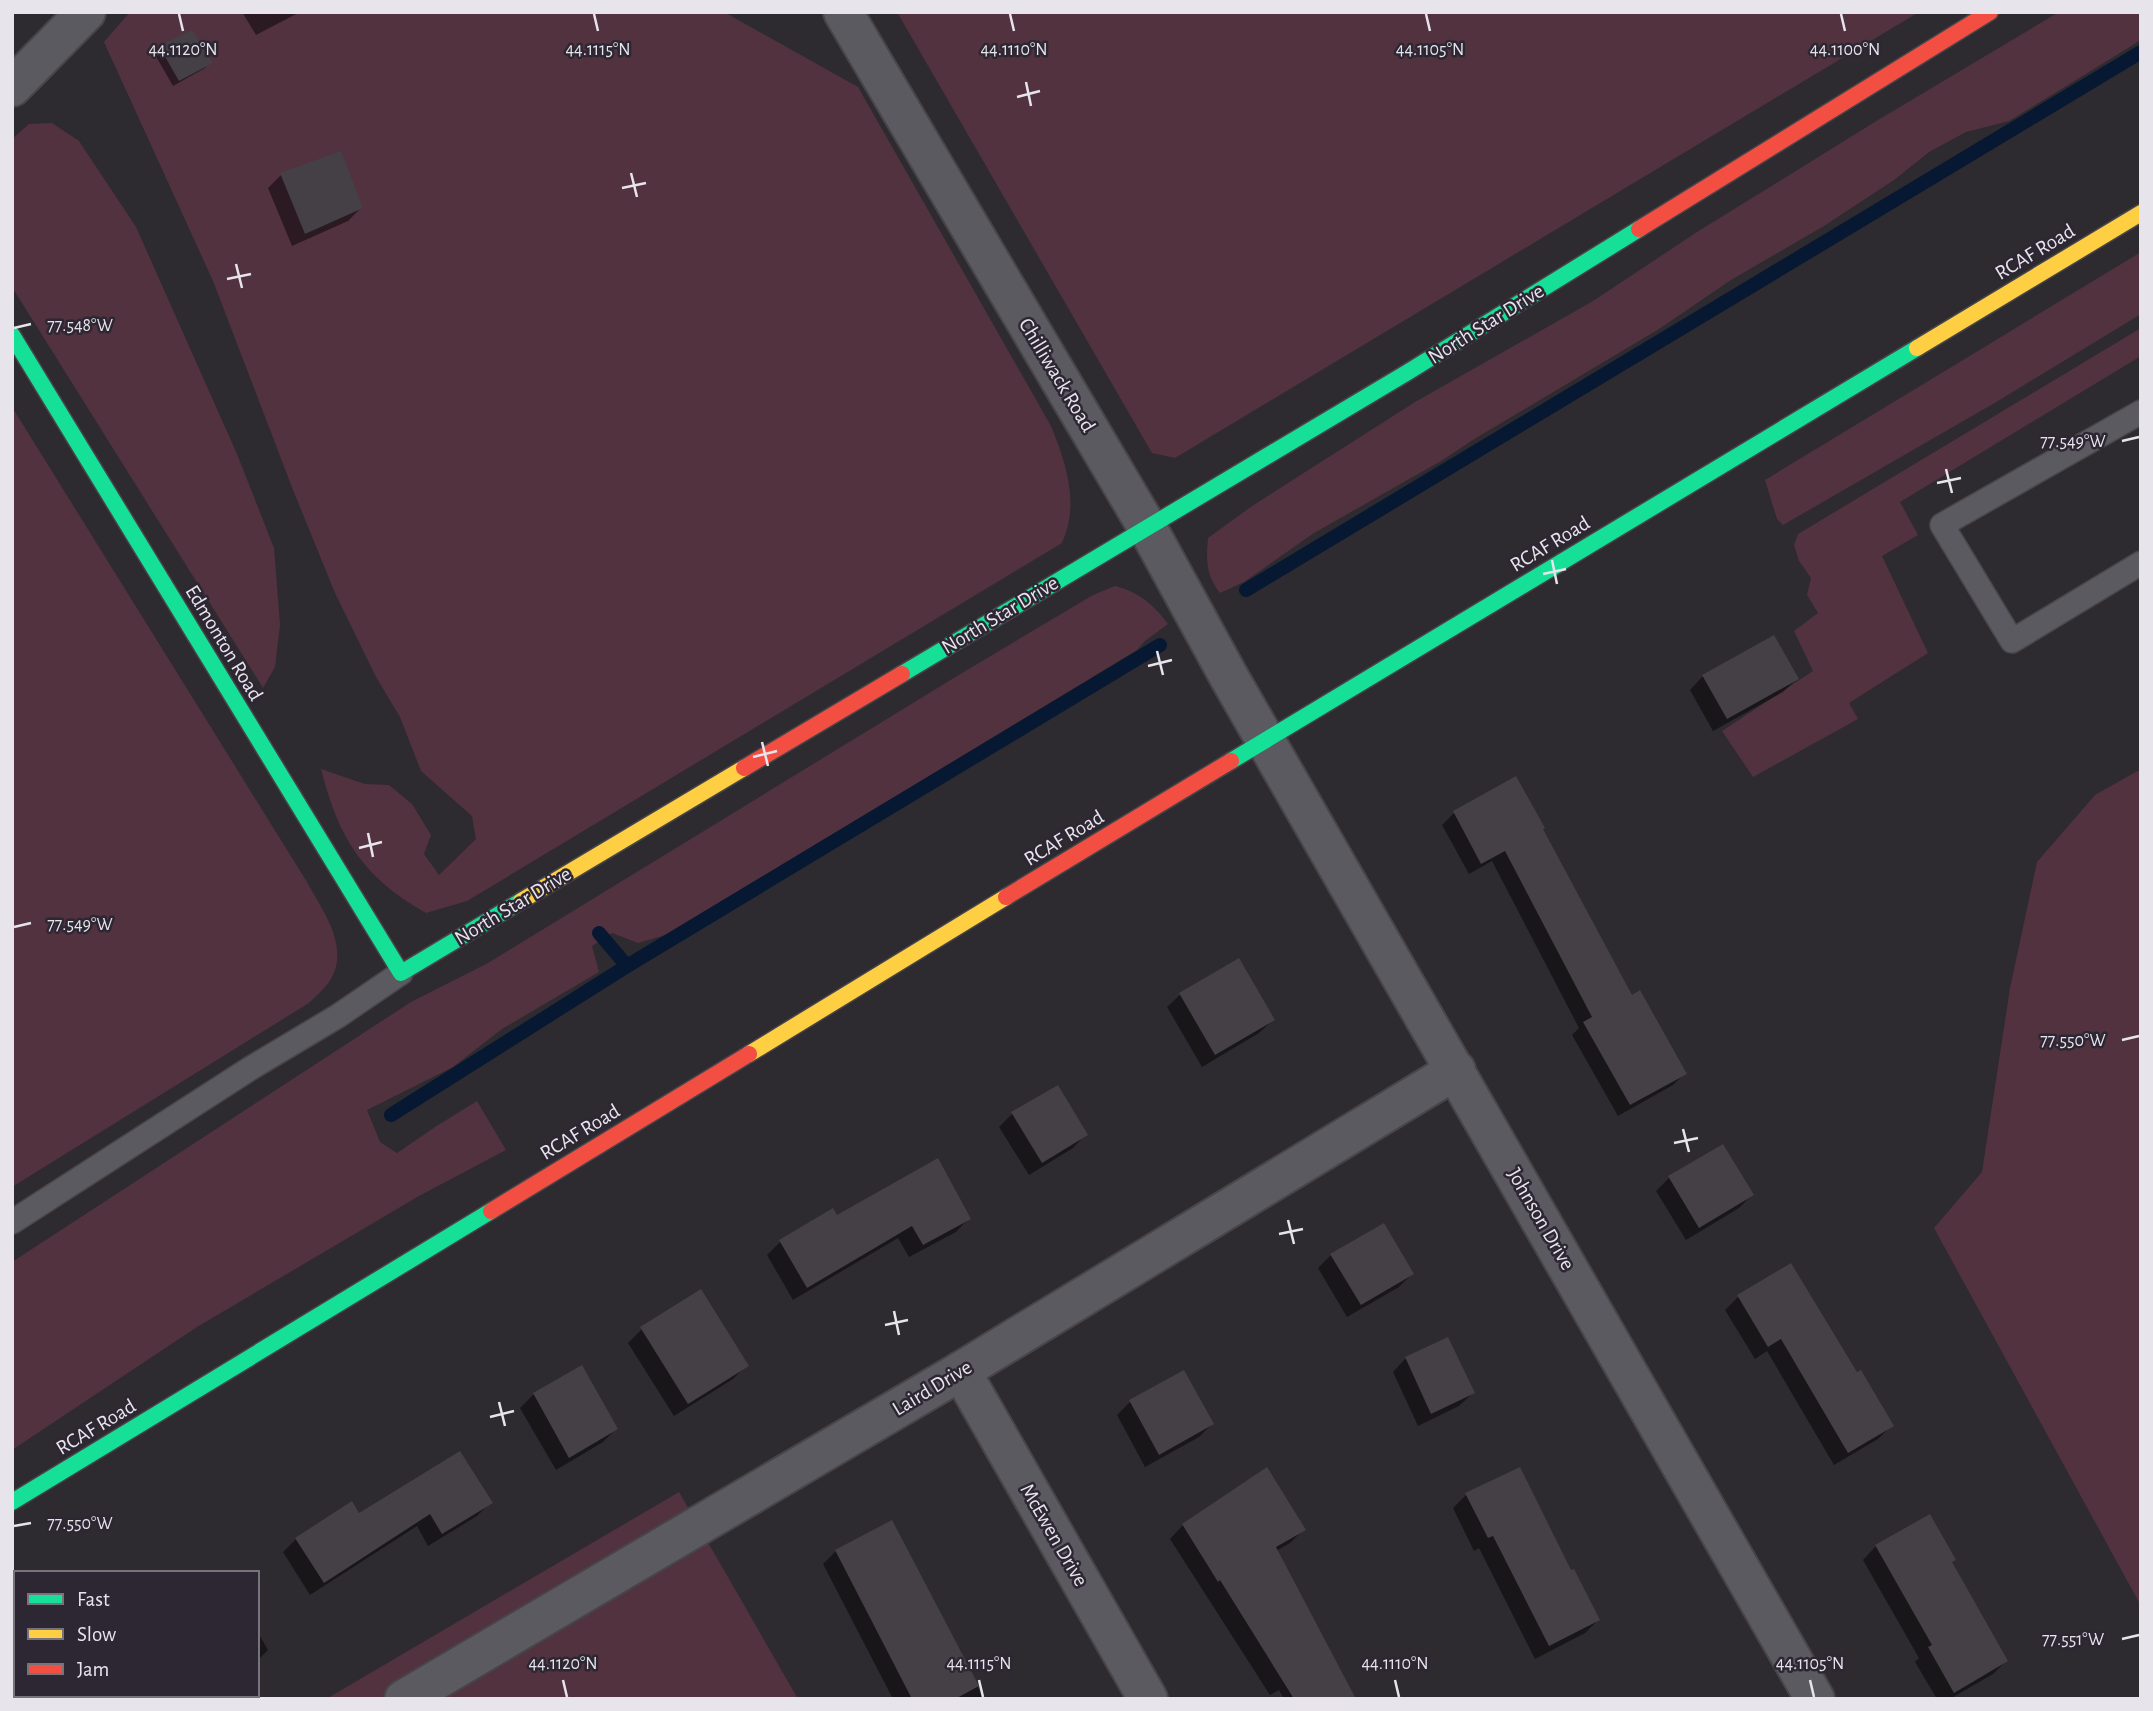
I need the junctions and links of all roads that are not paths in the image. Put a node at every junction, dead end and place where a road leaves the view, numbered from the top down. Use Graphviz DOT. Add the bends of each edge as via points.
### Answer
graph roads {
  1 [pos="86,12"];
  2 [pos="843,12"];
  3 [pos="1990,12"];
  4 [pos="12,87"];
  5 [pos="2141,213"];
  6 [pos="12,335"];
  7 [pos="2141,412"];
  8 [pos="1147,527"];
  9 [pos="2141,563"];
  10 [pos="1266,740"];
  11 [pos="401,973"];
  12 [pos="1456,1070"];
  13 [pos="12,1222"];
  14 [pos="961,1371"];
  15 [pos="12,1502"];
  16 [pos="404,1699"];
  17 [pos="1148,1699"];
  18 [pos="1815,1699"];
  1 -- 4 [label="street"];
  2 -- 8 [label="street, Chilliwack Road"];
  3 -- 8 [label="street, North Star Drive" via="1408,372"];
  5 -- 10 [label="street, RCAF Road"];
  6 -- 11 [label="street, Edmonton Road"];
  7 -- 9 [label="lane" via="1942,525 2012,641"];
  8 -- 10 [label="street, Chilliwack Road"];
  8 -- 11 [label="street, North Star Drive"];
  10 -- 12 [label="street, Johnson Drive"];
  10 -- 15 [label="street, RCAF Road"];
  11 -- 13 [label="lane, North Star Drive"];
  12 -- 14 [label="street, Laird Drive"];
  12 -- 18 [label="street, Johnson Drive"];
  14 -- 16 [label="street, Laird Drive"];
  14 -- 17 [label="street, McEwen Drive"];
}
